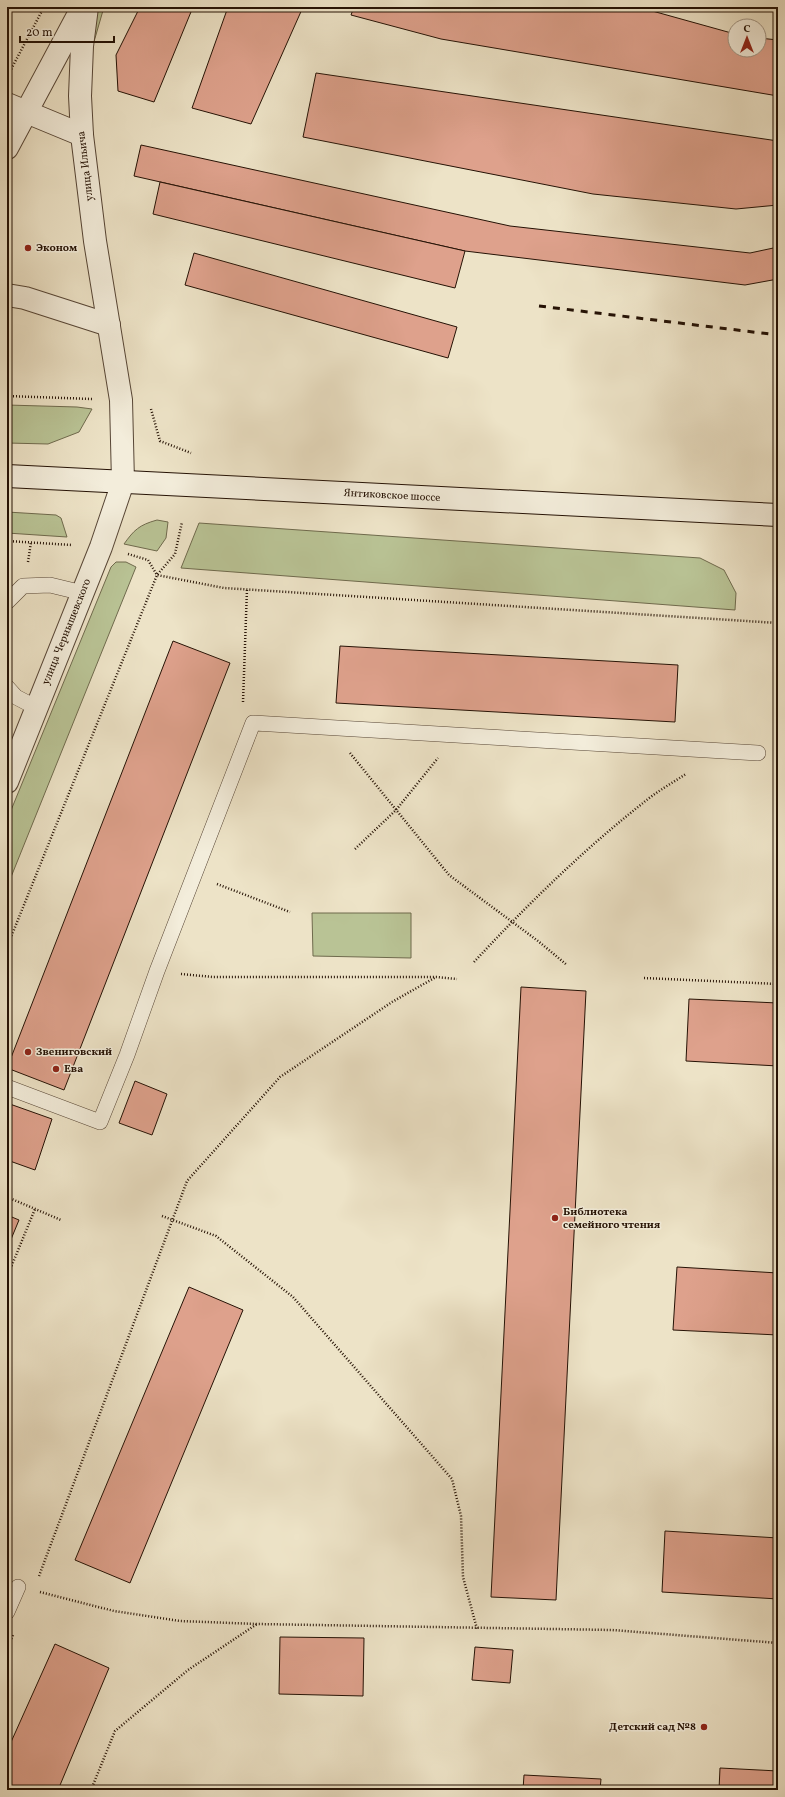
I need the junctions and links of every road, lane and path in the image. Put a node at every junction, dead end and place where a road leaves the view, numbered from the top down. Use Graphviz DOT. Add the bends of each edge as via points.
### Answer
graph roads {
  1 [pos="44,7"];
  2 [pos="83,7"];
  3 [pos="87,7"];
  4 [pos="7,77"];
  5 [pos="16,109"];
  6 [pos="82,134"];
  7 [pos="7,148"];
  8 [pos="7,296"];
  9 [pos="109,325"];
  10 [pos="7,396"];
  11 [pos="121,400"];
  12 [pos="7,476"];
  13 [pos="123,482"];
  14 [pos="778,515"];
  15 [pos="182,522"];
  16 [pos="157,575"];
  17 [pos="83,593"];
  18 [pos="7,602"];
  19 [pos="778,623"];
  20 [pos="7,687"];
  21 [pos="37,708"];
  22 [pos="331,729"];
  23 [pos="456,736"];
  24 [pos="720,751"];
  25 [pos="758,753"];
  26 [pos="7,782"];
  27 [pos="396,810"];
  28 [pos="355,848"];
  29 [pos="194,876"];
  30 [pos="290,912"];
  31 [pos="512,922"];
  32 [pos="7,947"];
  33 [pos="474,962"];
  34 [pos="567,965"];
  35 [pos="157,971"];
  36 [pos="436,977"];
  37 [pos="644,978"];
  38 [pos="457,979"];
  39 [pos="778,984"];
  40 [pos="7,1088"];
  41 [pos="7,1197"];
  42 [pos="35,1209"];
  43 [pos="162,1216"];
  44 [pos="61,1220"];
  45 [pos="174,1220"];
  46 [pos="7,1277"];
  47 [pos="18,1587"];
  48 [pos="33,1590"];
  49 [pos="7,1612"];
  50 [pos="257,1624"];
  51 [pos="477,1628"];
  52 [pos="16,1630"];
  53 [pos="778,1643"];
  54 [pos="7,1650"];
  55 [pos="91,1790"];
  1 -- 4 [label="path"];
  2 -- 5 [label="street"];
  3 -- 6 [label="street, улица Ильича" via="80,96"];
  5 -- 6 [label="street"];
  5 -- 7 [label="street"];
  6 -- 9 [label="street, улица Ильича" via="95,241"];
  8 -- 9 [label="street" via="25,298"];
  9 -- 11 [label="street, улица Ильича"];
  10 -- 11 [label="path"];
  11 -- 13 [label="street, улица Ильича"];
  12 -- 13 [label="street, Янтиковское шоссе"];
  13 -- 14 [label="street, Янтиковское шоссе"];
  13 -- 17 [label="street, улица Чернышевского"];
  15 -- 16 [label="path" via="175,554"];
  16 -- 19 [label="path" via="224,588"];
  16 -- 32 [label="path"];
  17 -- 18 [label="lane" via="50,585 24,586"];
  17 -- 21 [label="street, улица Чернышевского"];
  20 -- 21 [label="lane" via="16,697"];
  21 -- 26 [label="street, улица Чернышевского"];
  22 -- 23 [label="lane"];
  22 -- 27 [label="path"];
  22 -- 29 [label="lane" via="253,723"];
  23 -- 24 [label="lane"];
  23 -- 27 [label="path"];
  24 -- 25 [label="lane"];
  24 -- 31 [label="path" via="644,802 561,873"];
  27 -- 28 [label="path"];
  27 -- 31 [label="path" via="449,875"];
  29 -- 30 [label="path"];
  29 -- 35 [label="lane"];
  31 -- 33 [label="path"];
  31 -- 34 [label="path"];
  35 -- 36 [label="path" via="213,977"];
  35 -- 40 [label="lane" via="100,1122"];
  36 -- 38 [label="path"];
  36 -- 45 [label="path" via="392,1002 280,1077 188,1181"];
  37 -- 39 [label="path"];
  41 -- 42 [label="path"];
  42 -- 44 [label="path"];
  42 -- 46 [label="path"];
  43 -- 45 [label="path"];
  45 -- 48 [label="path"];
  45 -- 51 [label="path" via="216,1236 293,1297 452,1479 461,1516 463,1577"];
  47 -- 48 [label="path"];
  47 -- 49 [label="lane"];
  48 -- 50 [label="path" via="114,1611 180,1621"];
  50 -- 51 [label="path"];
  50 -- 55 [label="path" via="188,1670 115,1731"];
  51 -- 53 [label="path" via="612,1630"];
  52 -- 54 [label="path"];
}
